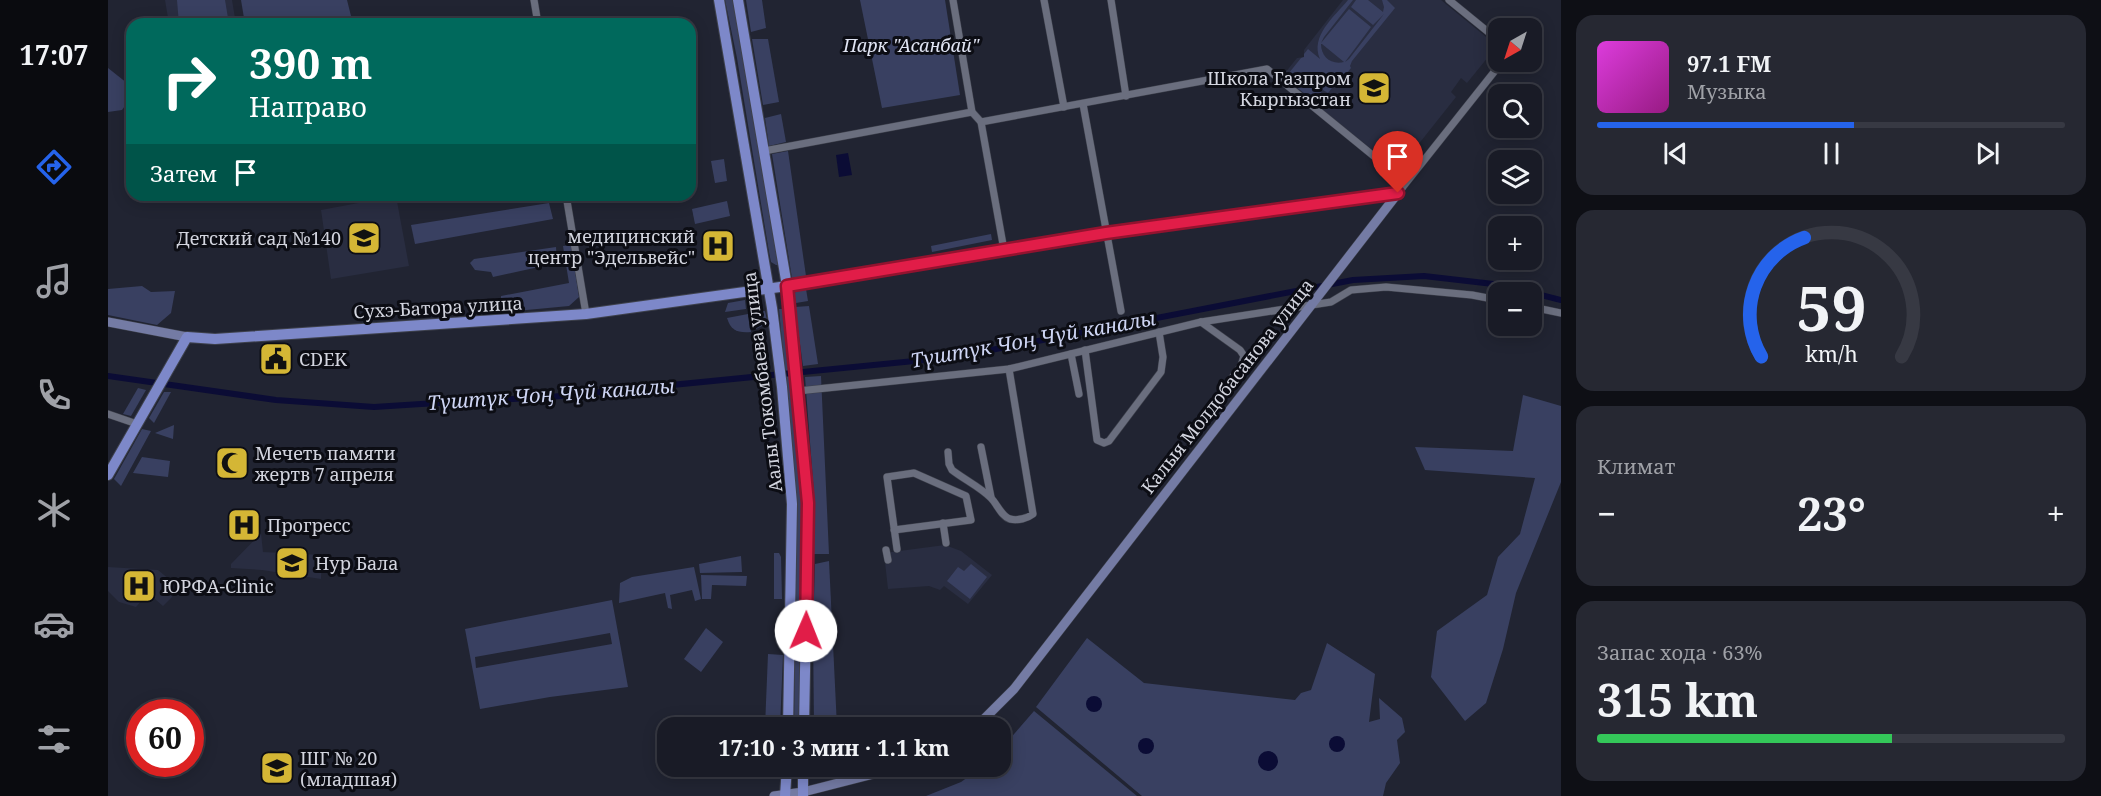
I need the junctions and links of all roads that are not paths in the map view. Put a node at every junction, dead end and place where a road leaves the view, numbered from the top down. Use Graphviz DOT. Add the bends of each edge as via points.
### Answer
graph roads {
  1 [pos="534,0"];
  2 [pos="719,0"];
  3 [pos="738,0"];
  4 [pos="953,0"];
  5 [pos="1044,0"];
  6 [pos="1111,0"];
  7 [pos="1449,0"];
  8 [pos="537,18"];
  9 [pos="1488,32"];
  10 [pos="1494,72"];
  11 [pos="1126,96"];
  12 [pos="1083,104"];
  13 [pos="1064,107"];
  14 [pos="972,112"];
  15 [pos="981,122"];
  16 [pos="764,151"];
  17 [pos="1400,190"];
  18 [pos="567,201"];
  19 [pos="1106,233"];
  20 [pos="1004,250"];
  21 [pos="787,286"];
  22 [pos="769,287"];
  23 [pos="1488,298"];
  24 [pos="1311,304"];
  25 [pos="1542,309"];
  26 [pos="1121,310"];
  27 [pos="1561,313"];
  28 [pos="586,314"];
  29 [pos="108,322"];
  30 [pos="1201,322"];
  31 [pos="1160,332"];
  32 [pos="187,337"];
  33 [pos="1085,350"];
  34 [pos="1071,354"];
  35 [pos="1010,369"];
  36 [pos="797,388"];
  37 [pos="1079,394"];
  38 [pos="1217,398"];
  39 [pos="108,414"];
  40 [pos="137,424"];
  41 [pos="981,447"];
  42 [pos="948,452"];
  43 [pos="108,475"];
  44 [pos="991,497"];
  45 [pos="943,524"];
  46 [pos="894,531"];
  47 [pos="946,543"];
  48 [pos="897,549"];
  49 [pos="886,550"];
  50 [pos="888,560"];
  51 [pos="788,717"];
  52 [pos="804,717"];
  53 [pos="986,717"];
  54 [pos="786,777"];
  55 [pos="803,777"];
  56 [pos="865,777"];
  57 [pos="803,794"];
  58 [pos="785,795"];
  59 [pos="774,796"];
  1 -- 8 [label="street"];
  2 -- 22 [label="main road, Аалы Токомбаева улица"];
  3 -- 16 [label="main road, Аалы Токомбаева улица"];
  4 -- 14 [label="street"];
  5 -- 13 [label="street"];
  6 -- 11 [label="street"];
  7 -- 9 [label="street"];
  10 -- 17 [label="street, Калыя Молдобасанова улица"];
  11 -- 12 [label="street"];
  11 -- 17 [label="street" via="1267,69 1381,162"];
  12 -- 13 [label="street"];
  12 -- 19 [label="street"];
  13 -- 15 [label="street"];
  14 -- 15 [label="street"];
  14 -- 16 [label="street"];
  15 -- 20 [label="street"];
  16 -- 21 [label="main road, Аалы Токомбаева улица"];
  17 -- 19 [label="street"];
  17 -- 24 [label="street, Калыя Молдобасанова улица"];
  18 -- 28 [label="street"];
  19 -- 20 [label="street"];
  19 -- 26 [label="street"];
  20 -- 21 [label="street"];
  21 -- 22 [label="main road, Сухэ-Батора улица"];
  21 -- 36 [label="main road, Аалы Токомбаева улица"];
  22 -- 28 [label="main road, Сухэ-Батора улица"];
  22 -- 51 [label="main road, Аалы Токомбаева улица" via="792,504"];
  23 -- 24 [label="street" via="1377,287 1351,290 1331,302"];
  24 -- 30 [label="street"];
  24 -- 53 [label="street, Калыя Молдобасанова улица" via="1014,689"];
  25 -- 27 [label="street"];
  28 -- 32 [label="main road, Сухэ-Батора улица" via="214,339"];
  29 -- 32 [label="street, Сухэ-Батора улица"];
  30 -- 31 [label="street"];
  30 -- 38 [label="street" via="1244,356"];
  31 -- 33 [label="street"];
  31 -- 33 [label="street" via="1161,372 1104,443 1097,440"];
  32 -- 40 [label="main road"];
  33 -- 34 [label="street"];
  34 -- 35 [label="street"];
  34 -- 37 [label="street"];
  35 -- 36 [label="street"];
  35 -- 44 [label="street" via="1033,514 1029,518 1010,519"];
  36 -- 52 [label="main road, Аалы Токомбаева улица" via="808,503"];
  39 -- 40 [label="street"];
  40 -- 43 [label="main road"];
  41 -- 44 [label="street"];
  42 -- 44 [label="street" via="952,470"];
  45 -- 46 [label="street"];
  45 -- 46 [label="street" via="970,520 966,496 914,472 887,477"];
  45 -- 47 [label="street"];
  46 -- 48 [label="street"];
  49 -- 50 [label="street"];
  54 -- 58 [label="main road"];
  55 -- 57 [label="main road"];
  56 -- 57 [label="street"];
  57 -- 58 [label="street"];
  58 -- 59 [label="street"];
}
